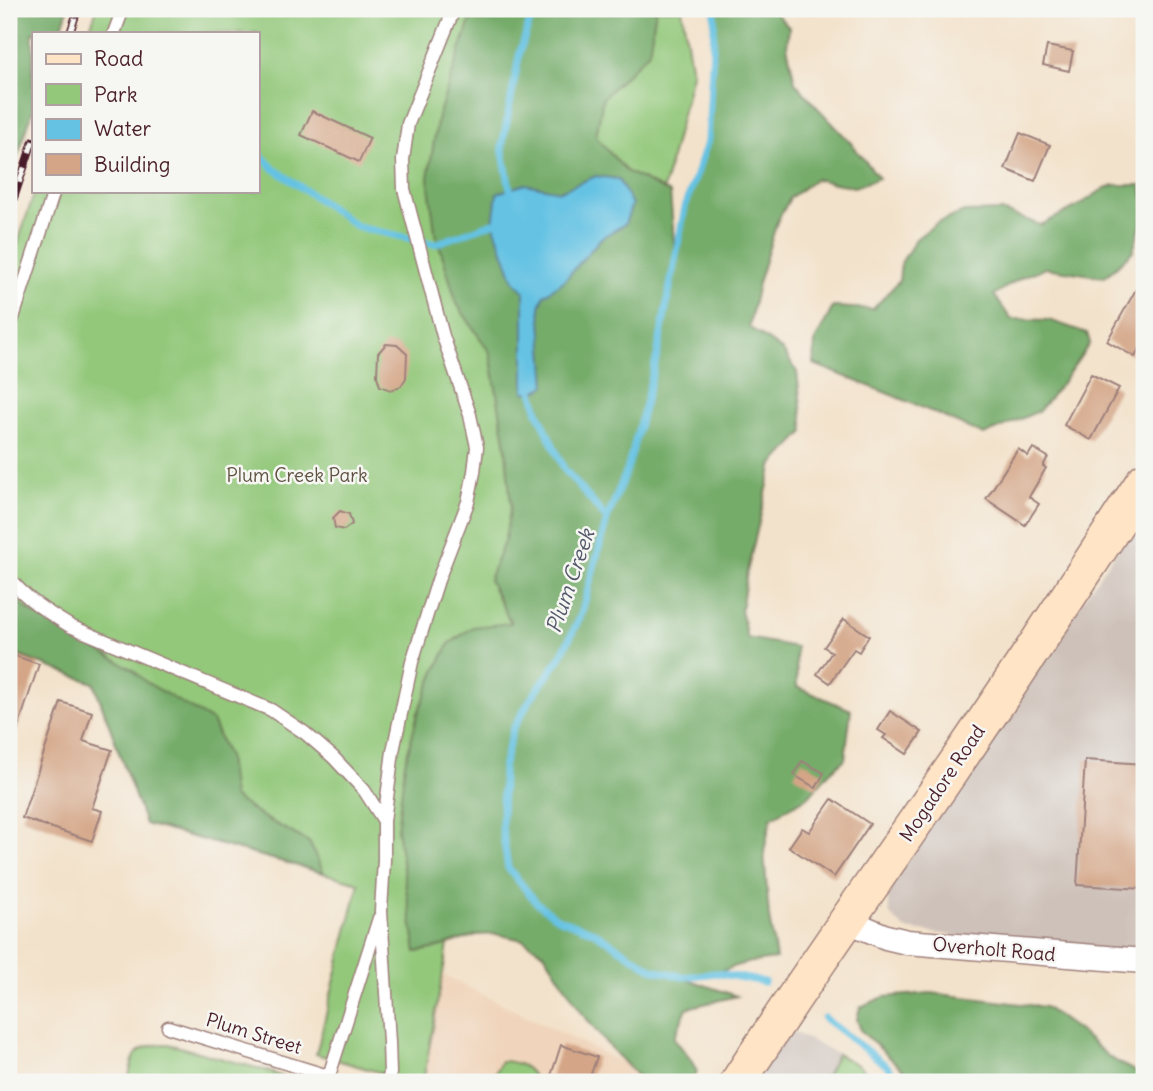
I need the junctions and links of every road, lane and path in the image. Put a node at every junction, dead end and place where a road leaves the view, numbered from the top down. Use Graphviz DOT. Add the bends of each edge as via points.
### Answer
graph roads {
  1 [pos="123,9"];
  2 [pos="454,9"];
  3 [pos="114,32"];
  4 [pos="54,192"];
  5 [pos="9,330"];
  6 [pos="1144,481"];
  7 [pos="9,578"];
  8 [pos="384,821"];
  9 [pos="381,911"];
  10 [pos="848,921"];
  11 [pos="1144,961"];
  12 [pos="168,1027"];
  13 [pos="328,1079"];
  14 [pos="388,1082"];
  15 [pos="738,1082"];
  1 -- 3 [label="lane"];
  2 -- 8 [label="lane" via="408,124 404,189 477,447 468,502 412,662"];
  4 -- 5 [label="lane"];
  6 -- 10 [label="street, Mogadore Road"];
  7 -- 8 [label="lane" via="41,609 70,626 271,710 333,757 364,790"];
  8 -- 9 [label="lane"];
  9 -- 13 [label="lane"];
  9 -- 14 [label="lane"];
  10 -- 11 [label="street, Overholt Road" via="907,942"];
  10 -- 15 [label="street, Mogadore Road"];
  12 -- 13 [label="lane, Plum Street"];
}
